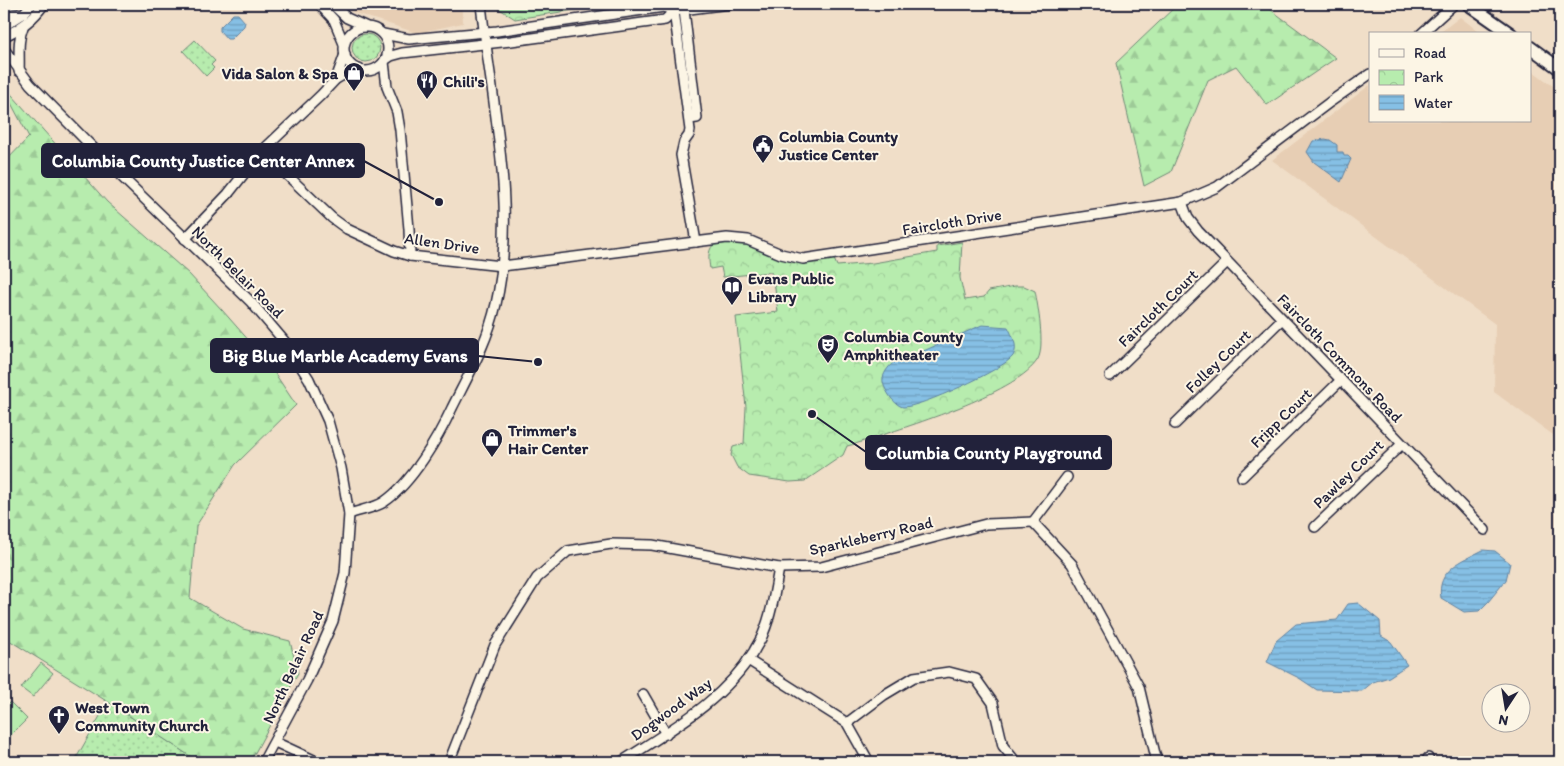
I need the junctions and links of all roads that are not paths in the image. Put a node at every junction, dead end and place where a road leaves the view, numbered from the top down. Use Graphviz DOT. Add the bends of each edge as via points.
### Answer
graph roads {
  1 [pos="32,4"];
  2 [pos="44,4"];
  3 [pos="319,4"];
  4 [pos="332,4"];
  5 [pos="481,4"];
  6 [pos="729,4"];
  7 [pos="1454,4"];
  8 [pos="1468,4"];
  9 [pos="684,10"];
  10 [pos="674,11"];
  11 [pos="4,12"];
  12 [pos="23,14"];
  13 [pos="4,26"];
  14 [pos="24,26"];
  15 [pos="365,26"];
  16 [pos="484,32"];
  17 [pos="1423,32"];
  18 [pos="1508,32"];
  19 [pos="383,34"];
  20 [pos="4,36"];
  21 [pos="485,43"];
  22 [pos="344,44"];
  23 [pos="1532,48"];
  24 [pos="4,49"];
  25 [pos="344,54"];
  26 [pos="4,60"];
  27 [pos="384,61"];
  28 [pos="17,69"];
  29 [pos="1560,69"];
  30 [pos="363,70"];
  31 [pos="1369,75"];
  32 [pos="336,79"];
  33 [pos="387,88"];
  34 [pos="693,119"];
  35 [pos="262,151"];
  36 [pos="1182,202"];
  37 [pos="184,239"];
  38 [pos="696,242"];
  39 [pos="410,256"];
  40 [pos="1227,262"];
  41 [pos="502,266"];
  42 [pos="1282,319"];
  43 [pos="1110,376"];
  44 [pos="1341,380"];
  45 [pos="1175,424"];
  46 [pos="1402,444"];
  47 [pos="1242,476"];
  48 [pos="1067,477"];
  49 [pos="349,514"];
  50 [pos="1033,522"];
  51 [pos="1316,526"];
  52 [pos="1485,530"];
  53 [pos="779,568"];
  54 [pos="748,660"];
  55 [pos="643,694"];
  56 [pos="847,723"];
  57 [pos="666,734"];
  58 [pos="275,742"];
  59 [pos="263,762"];
  60 [pos="318,762"];
  61 [pos="449,762"];
  62 [pos="621,762"];
  63 [pos="869,762"];
  64 [pos="1016,762"];
  65 [pos="1156,762"];
  1 -- 12 [label="street"];
  2 -- 14 [label="street"];
  3 -- 22 [label="street" via="334,20"];
  4 -- 15 [label="street" via="347,18"];
  5 -- 16 [label="street"];
  6 -- 9 [label="street"];
  7 -- 17 [label="street"];
  8 -- 18 [label="main road"];
  9 -- 10 [label="street"];
  9 -- 34 [label="street"];
  10 -- 16 [label="street" via="664,7"];
  10 -- 21 [label="street" via="665,20"];
  10 -- 34 [label="street"];
  11 -- 12 [label="street"];
  12 -- 13 [label="street"];
  14 -- 20 [label="street"];
  14 -- 28 [label="street" via="18,47"];
  15 -- 19 [label="street"];
  15 -- 22 [label="street" via="354,30"];
  16 -- 19 [label="street" via="409,39"];
  16 -- 21 [label="street"];
  19 -- 27 [label="street" via="388,47"];
  21 -- 27 [label="street" via="396,54"];
  21 -- 41 [label="street" via="500,159 505,235"];
  22 -- 25 [label="street"];
  23 -- 29 [label="main road"];
  24 -- 28 [label="street, North Belair Road"];
  25 -- 30 [label="street" via="350,64"];
  25 -- 32 [label="street"];
  26 -- 28 [label="street"];
  27 -- 30 [label="street" via="376,68"];
  27 -- 33 [label="street"];
  28 -- 37 [label="street, North Belair Road"];
  30 -- 32 [label="street" via="350,71"];
  30 -- 33 [label="street"];
  31 -- 36 [label="street, Faircloth Drive" via="1217,187"];
  32 -- 35 [label="street"];
  33 -- 39 [label="street" via="400,130"];
  34 -- 38 [label="street" via="681,155"];
  35 -- 37 [label="street" via="228,194"];
  35 -- 39 [label="street, Allen Drive" via="347,229"];
  36 -- 38 [label="street, Faircloth Drive" via="802,259 748,240 727,238"];
  36 -- 40 [label="street, Faircloth Commons Road" via="1191,223"];
  37 -- 49 [label="street, North Belair Road" via="251,302 285,342 309,379 328,421"];
  38 -- 41 [label="street, Faircloth Drive"];
  39 -- 41 [label="street, Allen Drive"];
  40 -- 42 [label="street, Faircloth Commons Road"];
  40 -- 43 [label="street, Faircloth Court"];
  41 -- 49 [label="street" via="496,304 484,342 441,432 402,488 383,503"];
  42 -- 44 [label="street, Faircloth Commons Road"];
  42 -- 45 [label="street, Folley Court"];
  44 -- 46 [label="street, Faircloth Commons Road"];
  44 -- 47 [label="street, Fripp Court"];
  46 -- 51 [label="street, Pawley Court"];
  46 -- 52 [label="street, Faircloth Commons Road"];
  48 -- 50 [label="street"];
  49 -- 58 [label="street, North Belair Road" via="345,573 333,622"];
  50 -- 53 [label="street, Sparkleberry Road" via="986,524 821,567"];
  50 -- 65 [label="street" via="1072,564 1139,687"];
  53 -- 54 [label="street, Dogwood Way" via="763,635"];
  53 -- 61 [label="street, Sparkleberry Road" via="652,545 611,544 568,551 537,578 495,645"];
  54 -- 56 [label="street"];
  54 -- 57 [label="street, Dogwood Way" via="727,686"];
  55 -- 57 [label="street"];
  56 -- 63 [label="street"];
  56 -- 64 [label="street" via="914,677 949,672 976,679 994,703 1003,746"];
  57 -- 62 [label="street, Dogwood Way"];
  58 -- 59 [label="street, North Belair Road"];
  58 -- 60 [label="street"];
}
